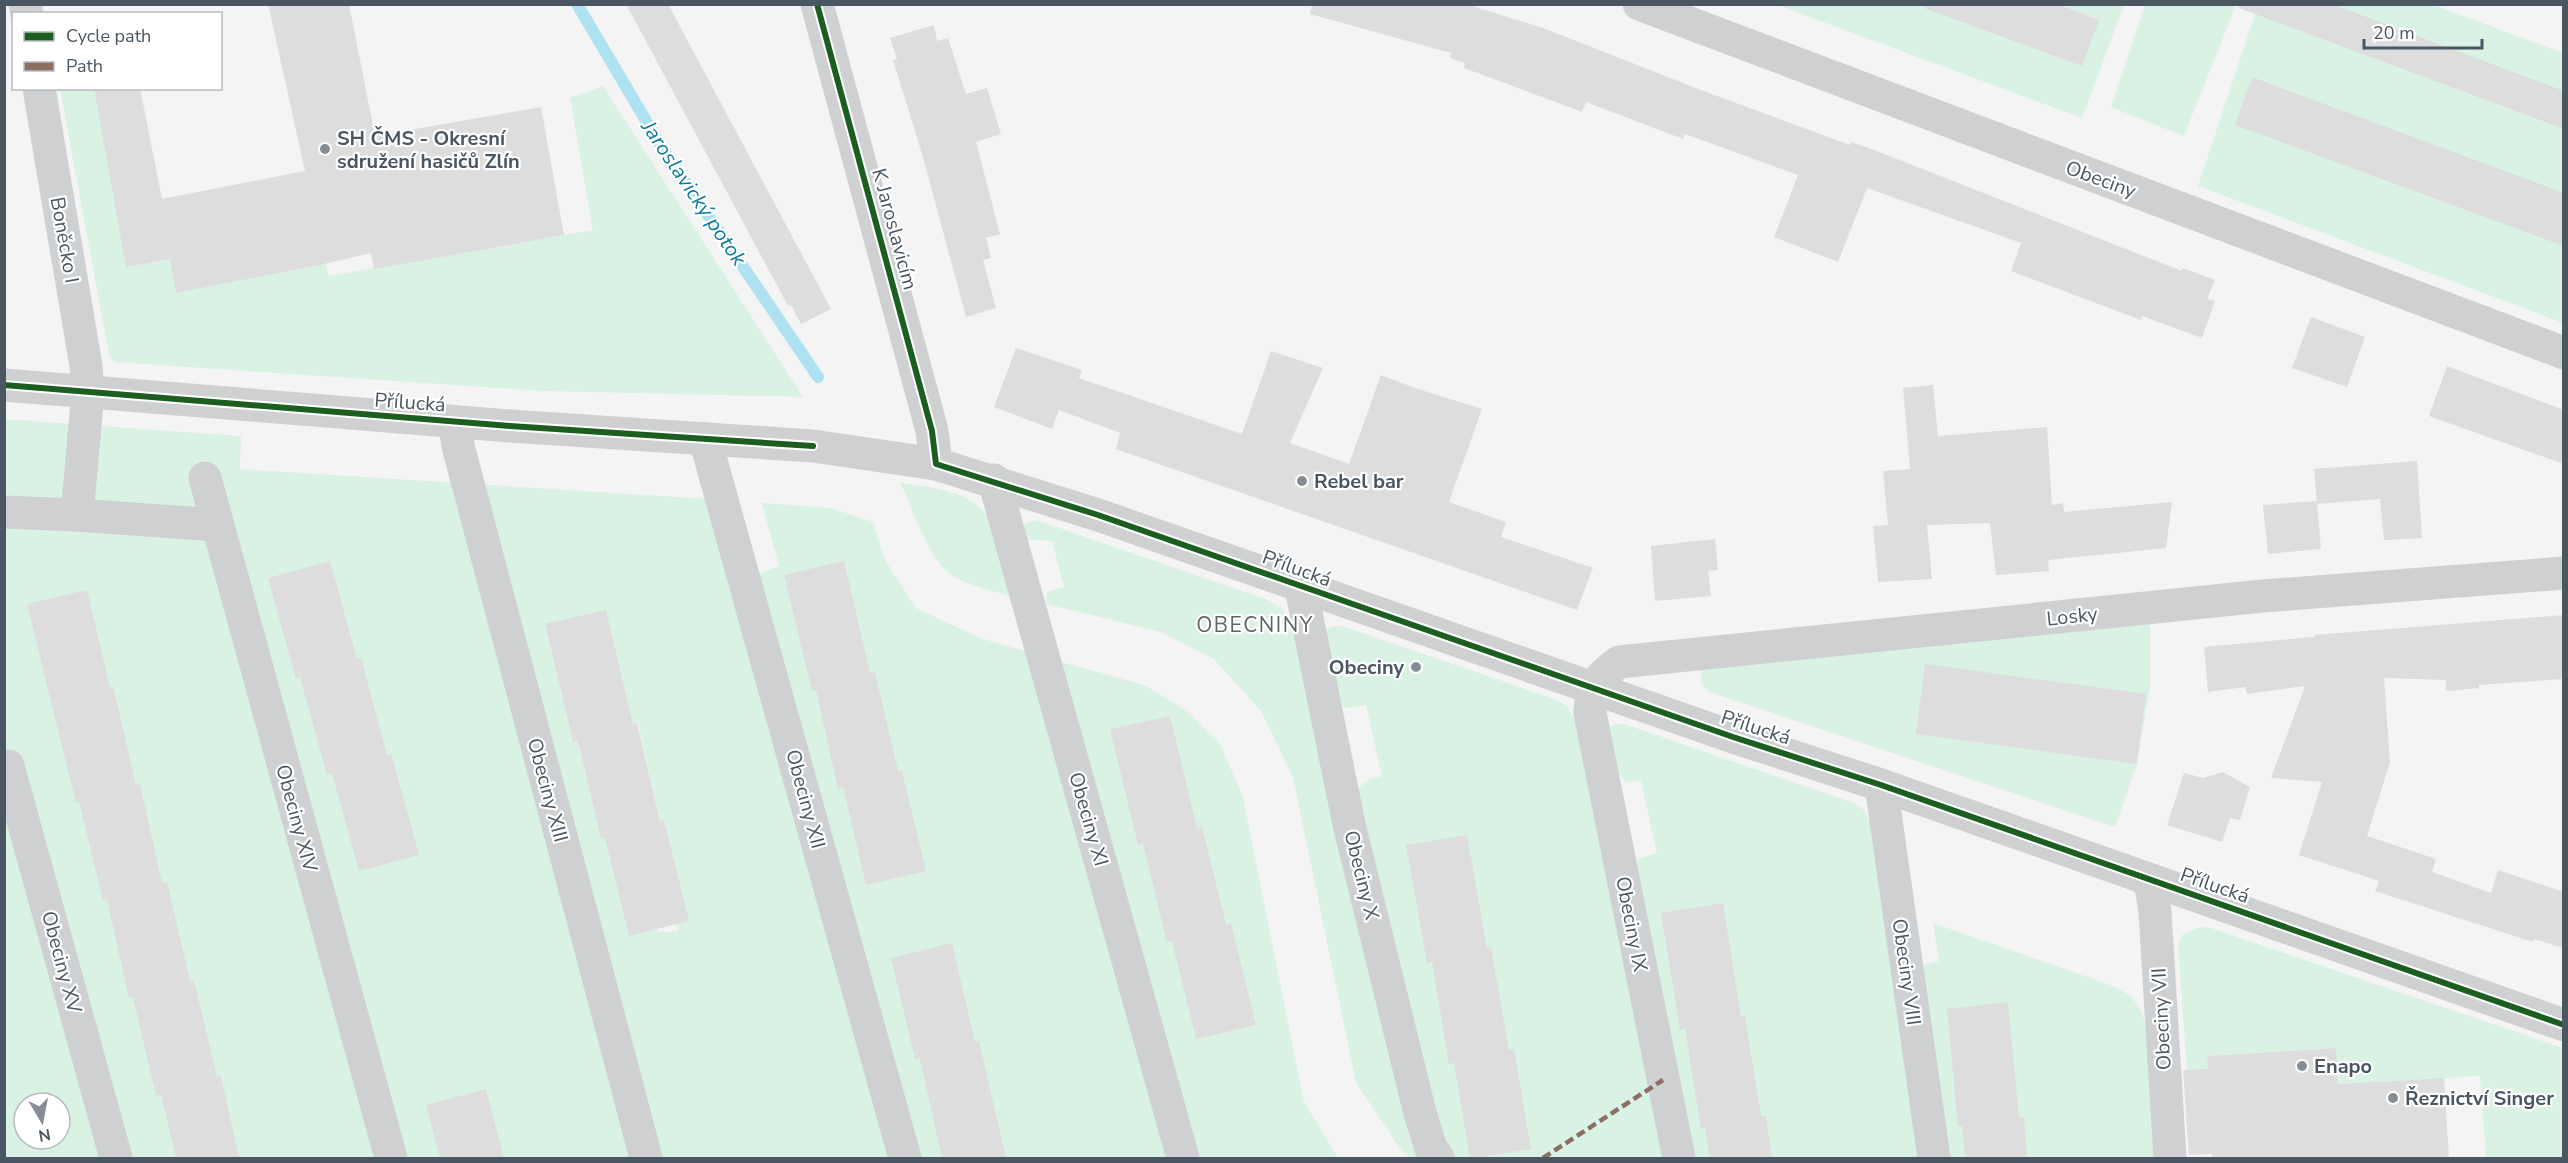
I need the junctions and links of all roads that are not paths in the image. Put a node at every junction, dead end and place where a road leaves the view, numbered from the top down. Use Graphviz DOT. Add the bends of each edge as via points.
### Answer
graph roads {
  1 [pos="817,4"];
  2 [pos="1639,4"];
  3 [pos="39,90"];
  4 [pos="2564,353"];
  5 [pos="4,385"];
  6 [pos="87,392"];
  7 [pos="454,422"];
  8 [pos="705,439"];
  9 [pos="936,464"];
  10 [pos="204,478"];
  11 [pos="994,480"];
  12 [pos="4,512"];
  13 [pos="77,515"];
  14 [pos="216,525"];
  15 [pos="2564,573"];
  16 [pos="1301,588"];
  17 [pos="1592,688"];
  18 [pos="8,766"];
  19 [pos="1881,785"];
  20 [pos="2150,880"];
  21 [pos="2564,1025"];
  22 [pos="116,1158"];
  23 [pos="391,1158"];
  24 [pos="646,1158"];
  25 [pos="905,1158"];
  26 [pos="1183,1158"];
  27 [pos="1438,1158"];
  28 [pos="1679,1158"];
  29 [pos="1934,1158"];
  30 [pos="2170,1158"];
  1 -- 9 [label="street, K Jaroslavicím" via="932,430"];
  2 -- 4 [label="street, Obeciny"];
  3 -- 6 [label="street, Boněcko I" via="86,366"];
  5 -- 6 [label="street, Přílucká"];
  6 -- 7 [label="street, Přílucká"];
  6 -- 13 [label="street, Boněcko I"];
  7 -- 8 [label="street, Přílucká"];
  7 -- 24 [label="street, Obeciny XIII"];
  8 -- 9 [label="street, Přílucká" via="813,446"];
  8 -- 25 [label="street, Obeciny XII"];
  9 -- 11 [label="street, Přílucká"];
  10 -- 14 [label="street, Obeciny XIV"];
  11 -- 16 [label="street, Přílucká"];
  11 -- 26 [label="street, Obeciny XI"];
  12 -- 13 [label="street"];
  13 -- 14 [label="street"];
  14 -- 23 [label="street, Obeciny XIV"];
  15 -- 17 [label="street, Losky" via="2263,596 1619,662 1604,672"];
  16 -- 17 [label="street, Přílucká"];
  16 -- 27 [label="street, Obeciny X" via="1349,824 1420,1113"];
  17 -- 19 [label="street, Přílucká"];
  17 -- 28 [label="street, Obeciny IX" via="1590,713"];
  18 -- 22 [label="street, Obeciny XV"];
  19 -- 20 [label="street, Přílucká"];
  19 -- 29 [label="street, Obeciny VIII"];
  20 -- 21 [label="street, Přílucká"];
  20 -- 30 [label="street, Obeciny VII"];
}
